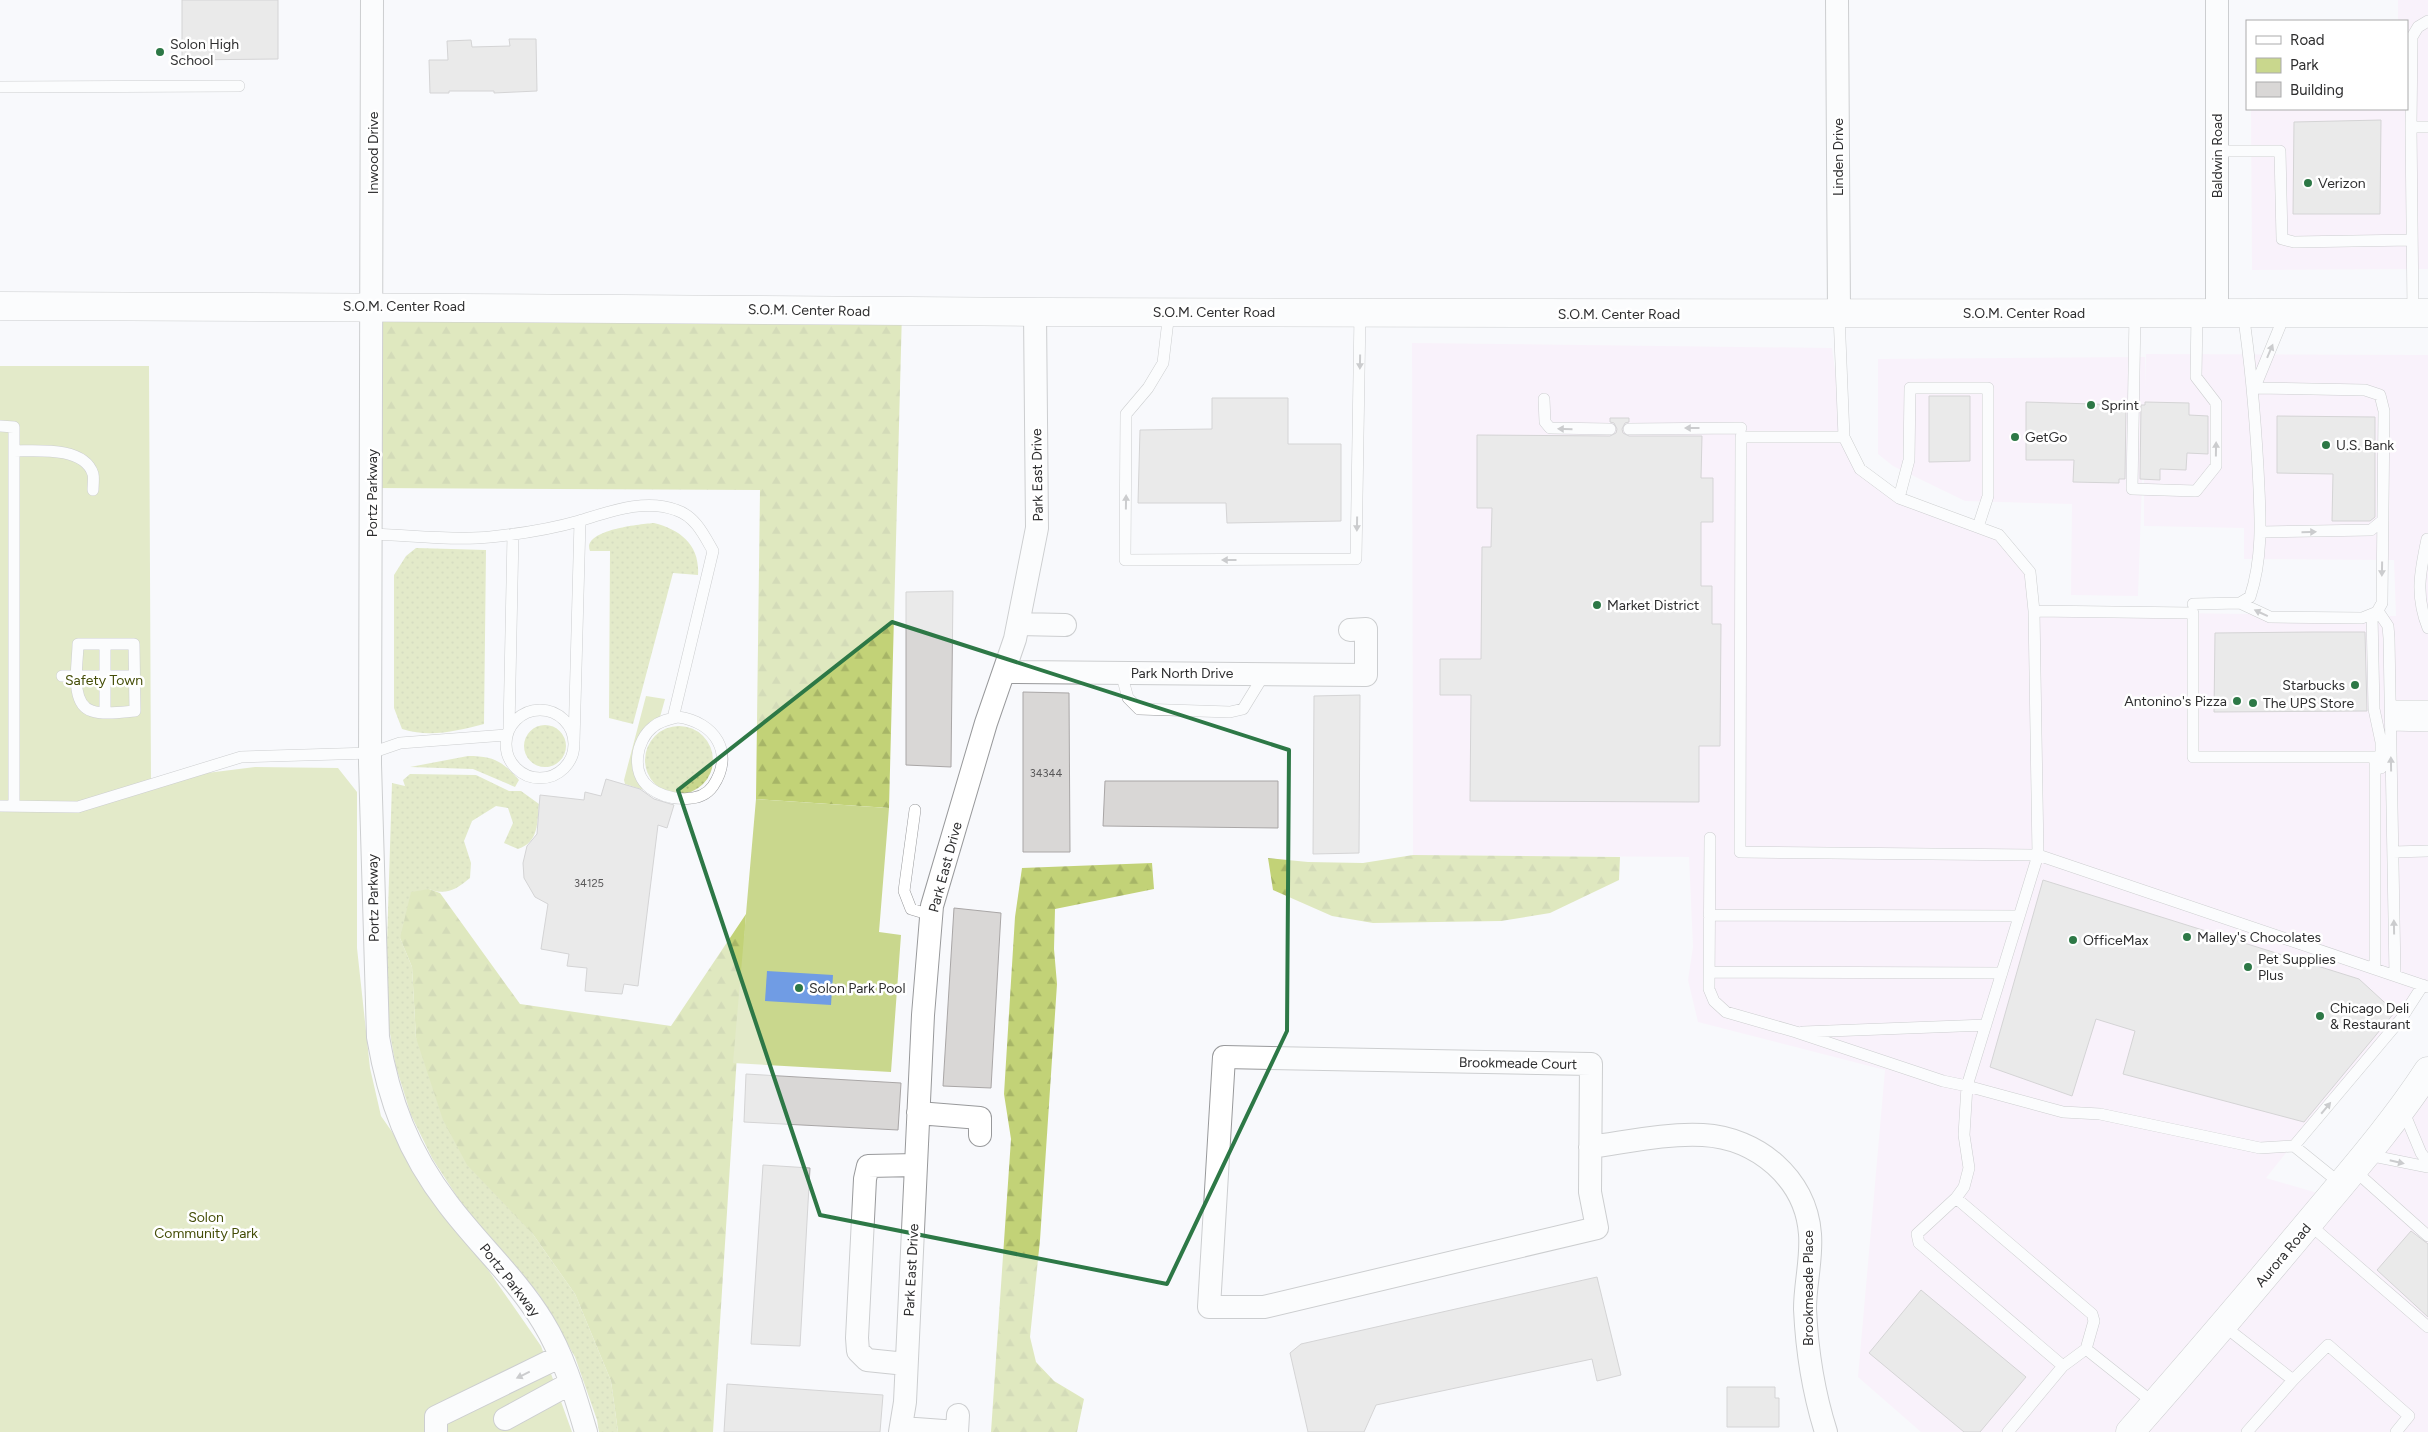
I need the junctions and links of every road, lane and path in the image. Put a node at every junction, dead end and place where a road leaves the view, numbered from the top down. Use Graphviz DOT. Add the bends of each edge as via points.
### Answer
graph roads {
  1 [pos="372,0"];
  2 [pos="1837,0"];
  3 [pos="2217,0"];
  4 [pos="2428,21"];
  5 [pos="238,86"];
  6 [pos="0,87"];
  7 [pos="2411,127"];
  8 [pos="2428,127"];
  9 [pos="2217,151"];
  10 [pos="2412,240"];
  11 [pos="0,306"];
  12 [pos="373,306"];
  13 [pos="1034,312"];
  14 [pos="1169,312"];
  15 [pos="1360,313"];
  16 [pos="2135,313"];
  17 [pos="2219,313"];
  18 [pos="2285,313"];
  19 [pos="2420,313"];
  20 [pos="1839,314"];
  21 [pos="2254,388"];
  22 [pos="1544,400"];
  23 [pos="0,426"];
  24 [pos="1629,428"];
  25 [pos="1741,428"];
  26 [pos="1610,429"];
  27 [pos="1844,437"];
  28 [pos="14,451"];
  29 [pos="93,490"];
  30 [pos="1899,498"];
  31 [pos="2383,520"];
  32 [pos="580,521"];
  33 [pos="1978,527"];
  34 [pos="2260,532"];
  35 [pos="372,534"];
  36 [pos="513,534"];
  37 [pos="2427,539"];
  38 [pos="2240,603"];
  39 [pos="2193,604"];
  40 [pos="2034,611"];
  41 [pos="2375,612"];
  42 [pos="1018,624"];
  43 [pos="1065,625"];
  44 [pos="2428,628"];
  45 [pos="1350,630"];
  46 [pos="105,644"];
  47 [pos="1004,672"];
  48 [pos="1121,673"];
  49 [pos="1265,673"];
  50 [pos="62,676"];
  51 [pos="78,676"];
  52 [pos="105,676"];
  53 [pos="134,676"];
  54 [pos="2428,706"];
  55 [pos="105,712"];
  56 [pos="2391,716"];
  57 [pos="2428,717"];
  58 [pos="673,718"];
  59 [pos="2428,726"];
  60 [pos="507,732"];
  61 [pos="574,742"];
  62 [pos="371,753"];
  63 [pos="0,806"];
  64 [pos="14,806"];
  65 [pos="915,810"];
  66 [pos="1710,838"];
  67 [pos="2428,851"];
  68 [pos="2393,852"];
  69 [pos="2038,856"];
  70 [pos="931,915"];
  71 [pos="1709,915"];
  72 [pos="2019,916"];
  73 [pos="2378,969"];
  74 [pos="1709,972"];
  75 [pos="2002,972"];
  76 [pos="2395,975"];
  77 [pos="2426,986"];
  78 [pos="1986,1025"];
  79 [pos="1796,1032"];
  80 [pos="2428,1071"];
  81 [pos="1968,1086"];
  82 [pos="2403,1109"];
  83 [pos="918,1113"];
  84 [pos="980,1135"];
  85 [pos="2294,1146"];
  86 [pos="1590,1147"];
  87 [pos="2428,1162"];
  88 [pos="916,1165"];
  89 [pos="2428,1167"];
  90 [pos="2354,1169"];
  91 [pos="1956,1198"];
  92 [pos="2309,1224"];
  93 [pos="2428,1236"];
  94 [pos="2224,1326"];
  95 [pos="2428,1327"];
  96 [pos="2086,1349"];
  97 [pos="559,1357"];
  98 [pos="906,1364"];
  99 [pos="2063,1366"];
  100 [pos="2293,1380"];
  101 [pos="571,1383"];
  102 [pos="487,1392"];
  103 [pos="2155,1404"];
  104 [pos="958,1415"];
  105 [pos="505,1426"];
  106 [pos="901,1430"];
  107 [pos="436,1432"];
  108 [pos="586,1432"];
  109 [pos="1826,1432"];
  110 [pos="2008,1432"];
  111 [pos="2130,1432"];
  112 [pos="2247,1432"];
  113 [pos="2396,1432"];
  1 -- 12 [label="street, Inwood Drive"];
  2 -- 20 [label="street, Linden Drive"];
  3 -- 9 [label="street, Baldwin Road"];
  4 -- 7 [label="lane" via="2418,27 2412,37"];
  5 -- 6 [label="lane"];
  7 -- 8 [label="lane"];
  7 -- 10 [label="lane"];
  9 -- 10 [label="lane" via="2280,151 2282,239 2294,242"];
  9 -- 17 [label="street, Baldwin Road"];
  10 -- 19 [label="lane"];
  11 -- 12 [label="main road, S.O.M. Center Road"];
  12 -- 13 [label="main road, S.O.M. Center Road"];
  12 -- 35 [label="street, Portz Parkway"];
  13 -- 14 [label="main road, S.O.M. Center Road"];
  13 -- 42 [label="street, Park East Drive" via="1037,528"];
  14 -- 15 [label="main road, S.O.M. Center Road"];
  15 -- 14 [label="lane, one-way" via="1356,559 1125,560 1126,414 1148,388 1163,363"];
  15 -- 20 [label="main road, S.O.M. Center Road"];
  16 -- 17 [label="main road, S.O.M. Center Road"];
  16 -- 17 [label="lane, one-way" via="2132,489 2196,491 2216,466 2216,403 2196,377"];
  16 -- 20 [label="main road, S.O.M. Center Road"];
  17 -- 18 [label="main road, S.O.M. Center Road"];
  17 -- 21 [label="lane"];
  18 -- 19 [label="main road, S.O.M. Center Road"];
  21 -- 18 [label="lane, one-way"];
  20 -- 27 [label="lane"];
  21 -- 31 [label="lane" via="2365,390 2380,395 2384,410"];
  21 -- 34 [label="lane"];
  26 -- 22 [label="lane, one-way" via="1550,428 1545,422"];
  23 -- 28 [label="lane" via="14,427"];
  25 -- 24 [label="lane, one-way"];
  27 -- 30 [label="lane" via="1860,469"];
  27 -- 69 [label="lane" via="1741,437 1740,852"];
  28 -- 29 [label="lane" via="62,451 84,462 93,473"];
  28 -- 64 [label="lane"];
  30 -- 33 [label="lane"];
  30 -- 33 [label="lane" via="1909,460 1910,388 1988,388 1988,496"];
  34 -- 31 [label="lane, one-way" via="2372,530"];
  31 -- 41 [label="lane, one-way" via="2382,603"];
  32 -- 36 [label="lane"];
  32 -- 58 [label="lane" via="598,514 648,505 676,510 702,530 712,552"];
  32 -- 61 [label="lane"];
  33 -- 40 [label="lane" via="1999,535 2030,572"];
  34 -- 38 [label="lane" via="2255,581 2250,597"];
  35 -- 36 [label="lane" via="487,537"];
  35 -- 62 [label="street, Portz Parkway"];
  36 -- 60 [label="lane"];
  37 -- 44 [label="lane" via="2420,573 2420,609"];
  38 -- 39 [label="lane"];
  41 -- 38 [label="lane, one-way" via="2362,618 2270,617"];
  40 -- 69 [label="lane"];
  40 -- 73 [label="lane" via="2193,614 2193,757 2374,757"];
  41 -- 56 [label="lane" via="2388,626"];
  41 -- 73 [label="lane" via="2374,709 2381,752"];
  42 -- 43 [label="street"];
  42 -- 47 [label="street, Park East Drive"];
  45 -- 49 [label="street, Park North Drive" via="1366,629 1366,675"];
  46 -- 51 [label="lane" via="78,644"];
  46 -- 52 [label="lane"];
  46 -- 53 [label="lane" via="134,644"];
  47 -- 48 [label="street, Park North Drive"];
  47 -- 70 [label="street, Park East Drive" via="970,774"];
  48 -- 49 [label="street, Park North Drive"];
  48 -- 49 [label="lane" via="1128,698 1139,709 1230,712 1243,709"];
  50 -- 51 [label="lane"];
  51 -- 52 [label="lane"];
  51 -- 55 [label="lane" via="78,697 84,707 94,712"];
  52 -- 53 [label="lane"];
  52 -- 55 [label="lane"];
  53 -- 55 [label="lane" via="135,712"];
  54 -- 56 [label="lane"];
  56 -- 57 [label="lane"];
  56 -- 59 [label="lane"];
  68 -- 56 [label="lane, one-way"];
  58 -- 58 [label="lane" via="692,719 705,725 721,748 719,777 700,797 689,799 660,792 649,787 641,777 637,763 644,737 653,727"];
  60 -- 61 [label="lane" via="518,717 532,710 546,710 560,716 570,728"];
  60 -- 61 [label="lane" via="505,748 509,760 524,774 542,778 555,775 566,767"];
  60 -- 62 [label="lane" via="400,743"];
  62 -- 64 [label="lane" via="241,757 78,807"];
  62 -- 97 [label="street, Portz Parkway" via="376,1006 385,1079 398,1118 420,1162 448,1204 544,1323"];
  63 -- 64 [label="lane"];
  65 -- 70 [label="lane" via="904,891 911,910"];
  66 -- 71 [label="lane"];
  67 -- 68 [label="lane"];
  76 -- 68 [label="lane, one-way"];
  69 -- 72 [label="lane"];
  69 -- 73 [label="lane"];
  70 -- 83 [label="street, Park East Drive"];
  71 -- 72 [label="lane"];
  71 -- 74 [label="lane"];
  72 -- 75 [label="lane"];
  73 -- 76 [label="lane"];
  74 -- 75 [label="lane"];
  74 -- 79 [label="lane" via="1709,989 1714,1001 1726,1012"];
  75 -- 78 [label="lane"];
  76 -- 77 [label="lane"];
  85 -- 77 [label="lane, one-way"];
  78 -- 79 [label="lane"];
  78 -- 81 [label="lane"];
  79 -- 81 [label="lane" via="1942,1081"];
  80 -- 82 [label="main road, Aurora Road"];
  81 -- 85 [label="lane" via="2063,1112 2100,1114 2260,1148"];
  81 -- 91 [label="lane" via="1964,1134 1968,1168 1964,1187"];
  82 -- 87 [label="lane"];
  82 -- 90 [label="main road, Aurora Road"];
  83 -- 84 [label="street" via="980,1118"];
  83 -- 88 [label="street, Park East Drive"];
  85 -- 90 [label="lane"];
  86 -- 86 [label="street, Brookmeade Court" via="1590,1192 1597,1228 1264,1307 1209,1307 1224,1057 1591,1064"];
  86 -- 109 [label="street, Brookmeade Place" via="1704,1135 1748,1146 1780,1168 1800,1196 1810,1233 1807,1343 1812,1384"];
  88 -- 98 [label="street, Park East Drive"];
  88 -- 98 [label="street" via="868,1166 857,1338 858,1351 866,1360"];
  90 -- 89 [label="lane, one-way"];
  90 -- 92 [label="main road, Aurora Road"];
  90 -- 93 [label="lane"];
  91 -- 96 [label="lane" via="2092,1314 2094,1321"];
  91 -- 99 [label="lane" via="1917,1234 1919,1243"];
  92 -- 94 [label="main road, Aurora Road"];
  92 -- 95 [label="lane"];
  94 -- 100 [label="lane"];
  94 -- 103 [label="main road, Aurora Road"];
  96 -- 99 [label="lane"];
  96 -- 103 [label="lane"];
  97 -- 101 [label="street, Portz Parkway"];
  97 -- 102 [label="street, one-way"];
  98 -- 106 [label="street, Park East Drive"];
  99 -- 110 [label="lane"];
  100 -- 112 [label="lane"];
  100 -- 113 [label="lane" via="2328,1345 2409,1416"];
  101 -- 105 [label="street"];
  101 -- 108 [label="street, Portz Parkway"];
  102 -- 105 [label="street"];
  102 -- 107 [label="street" via="436,1418"];
  103 -- 111 [label="main road, Aurora Road"];
  104 -- 106 [label="street" via="957,1432"];
}
